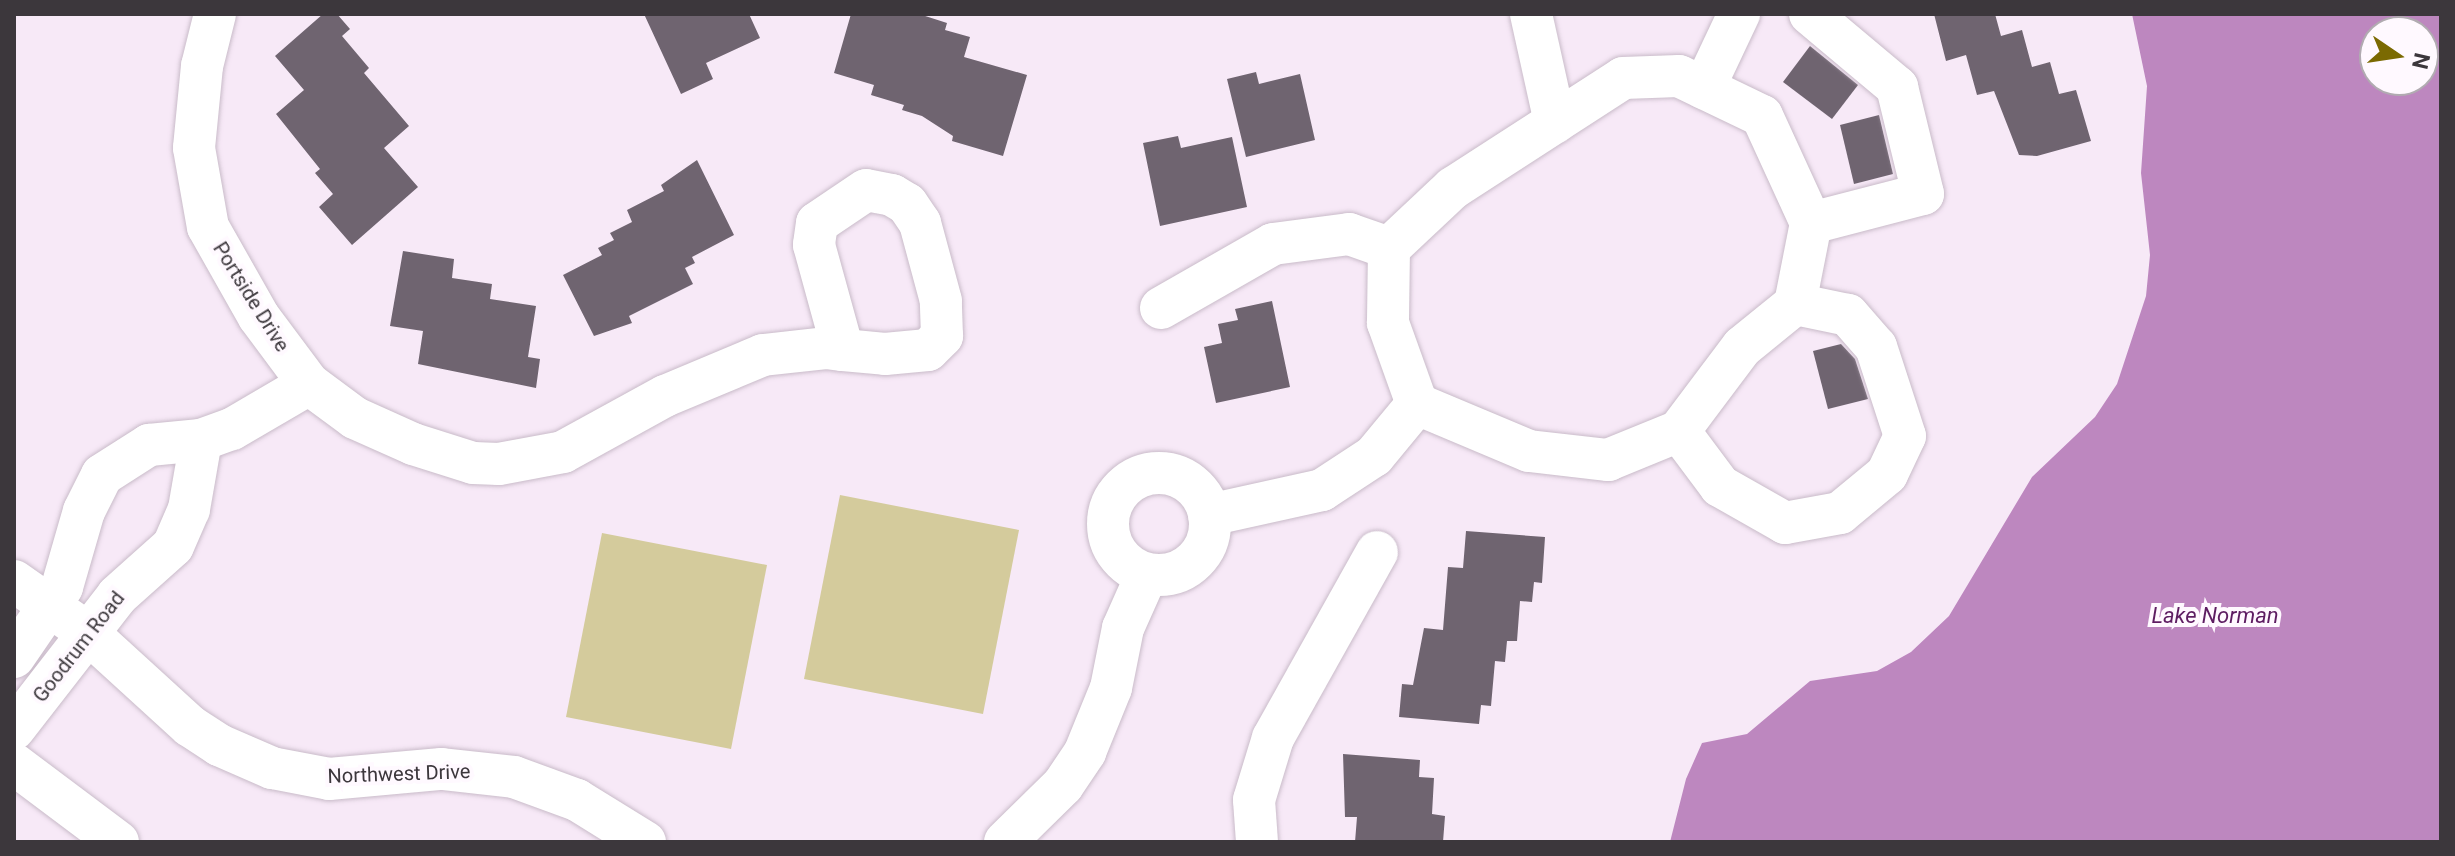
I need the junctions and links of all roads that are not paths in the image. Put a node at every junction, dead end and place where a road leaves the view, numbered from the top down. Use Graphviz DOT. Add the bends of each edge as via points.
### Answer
graph roads {
  1 [pos="215,14"];
  2 [pos="1531,14"];
  3 [pos="1739,14"];
  4 [pos="1810,14"];
  5 [pos="1704,88"];
  6 [pos="1555,122"];
  7 [pos="1811,223"];
  8 [pos="1389,248"];
  9 [pos="1795,304"];
  10 [pos="1161,308"];
  11 [pos="843,350"];
  12 [pos="309,384"];
  13 [pos="1417,404"];
  14 [pos="1679,431"];
  15 [pos="201,440"];
  16 [pos="1209,515"];
  17 [pos="1377,552"];
  18 [pos="1147,574"];
  19 [pos="14,581"];
  20 [pos="53,607"];
  21 [pos="88,633"];
  22 [pos="14,657"];
  23 [pos="14,729"];
  24 [pos="14,764"];
  25 [pos="118,842"];
  26 [pos="645,842"];
  27 [pos="1005,842"];
  28 [pos="1257,842"];
  1 -- 12 [label="street, Portside Drive" via="202,66 194,148 208,227 259,317"];
  2 -- 6 [label="street"];
  3 -- 5 [label="street"];
  4 -- 7 [label="street" via="1897,87 1923,194"];
  5 -- 6 [label="street" via="1679,76 1623,78"];
  5 -- 7 [label="street" via="1762,116"];
  6 -- 8 [label="street" via="1453,188"];
  7 -- 9 [label="street"];
  8 -- 10 [label="street" via="1349,234 1273,244"];
  8 -- 13 [label="street" via="1388,323"];
  9 -- 14 [label="street" via="1742,347"];
  9 -- 14 [label="street" via="1848,315 1876,347 1905,436 1887,474 1840,513 1785,523 1720,486"];
  11 -- 12 [label="street, Portside Drive" via="763,355 665,396 563,452 499,464 473,463 413,444 355,418"];
  12 -- 15 [label="street" via="254,418"];
  13 -- 14 [label="street" via="1529,451 1608,460"];
  13 -- 16 [label="street" via="1374,456 1322,490"];
  15 -- 20 [label="street" via="149,445 102,475 84,511"];
  15 -- 21 [label="street, Goodrum Road" via="189,509 173,546 129,583"];
  16 -- 18 [label="street" via="1203,550 1191,563 1163,575"];
  16 -- 18 [label="street" via="1192,485 1176,476 1159,473 1126,485 1109,513 1108,529 1120,558"];
  17 -- 28 [label="street" via="1273,738 1254,800"];
  18 -- 27 [label="street" via="1123,628 1111,688 1085,752 1063,785"];
  19 -- 20 [label="street, Northwest Drive"];
  20 -- 21 [label="street, Northwest Drive"];
  20 -- 22 [label="street"];
  21 -- 23 [label="street, Goodrum Road"];
  21 -- 26 [label="street, Northwest Drive" via="190,726 272,768 329,779 442,769 514,777 577,800"];
  24 -- 25 [label="street"];
}
